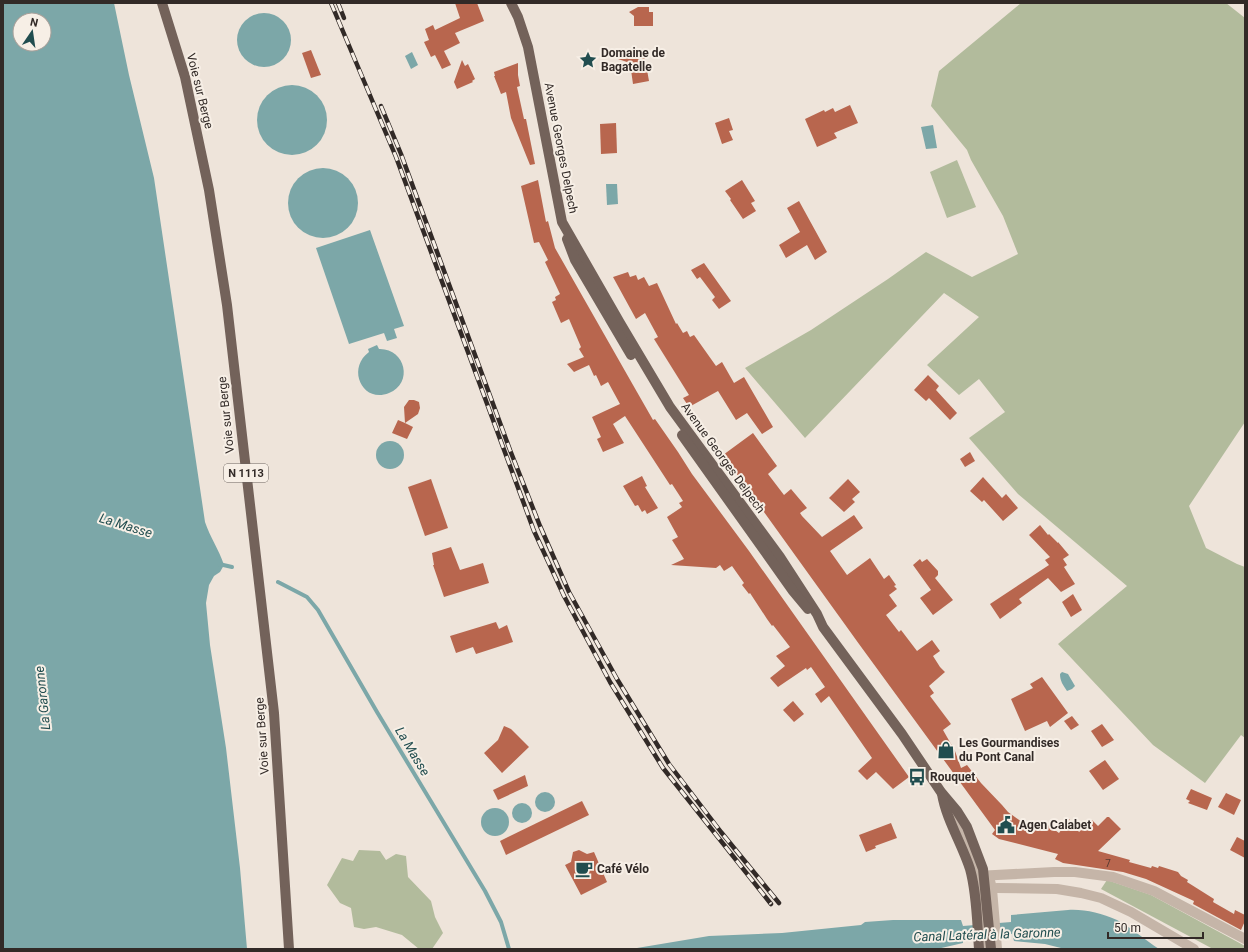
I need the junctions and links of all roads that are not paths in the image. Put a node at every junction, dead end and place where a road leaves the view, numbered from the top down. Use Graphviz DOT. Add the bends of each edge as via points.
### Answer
graph roads {
  1 [pos="162,3"];
  2 [pos="511,3"];
  3 [pos="941,792"];
  4 [pos="946,811"];
  5 [pos="983,876"];
  6 [pos="986,893"];
  7 [pos="1245,939"];
  8 [pos="289,949"];
  9 [pos="979,949"];
  10 [pos="986,949"];
  11 [pos="991,949"];
  12 [pos="997,949"];
  13 [pos="1194,949"];
  1 -- 8 [label="main road, Voie sur Berge / N 1113" via="185,77 209,190 227,305 274,713"];
  2 -- 3 [label="main road, Avenue Georges Delpech" via="528,47 562,222 670,407 784,562 823,627 902,734"];
  3 -- 4 [label="main road"];
  3 -- 5 [label="main road, Avenue Georges Delpech" via="968,827"];
  4 -- 5 [label="street" via="960,830"];
  4 -- 6 [label="main road" via="970,869"];
  5 -- 6 [label="main road, Avenue Georges Delpech"];
  5 -- 7 [label="street" via="1054,872 1113,876 1154,891"];
  6 -- 9 [label="main road"];
  6 -- 10 [label="street"];
  6 -- 11 [label="main road"];
  6 -- 12 [label="street"];
  6 -- 13 [label="street" via="1057,889 1081,892 1131,912"];
}
